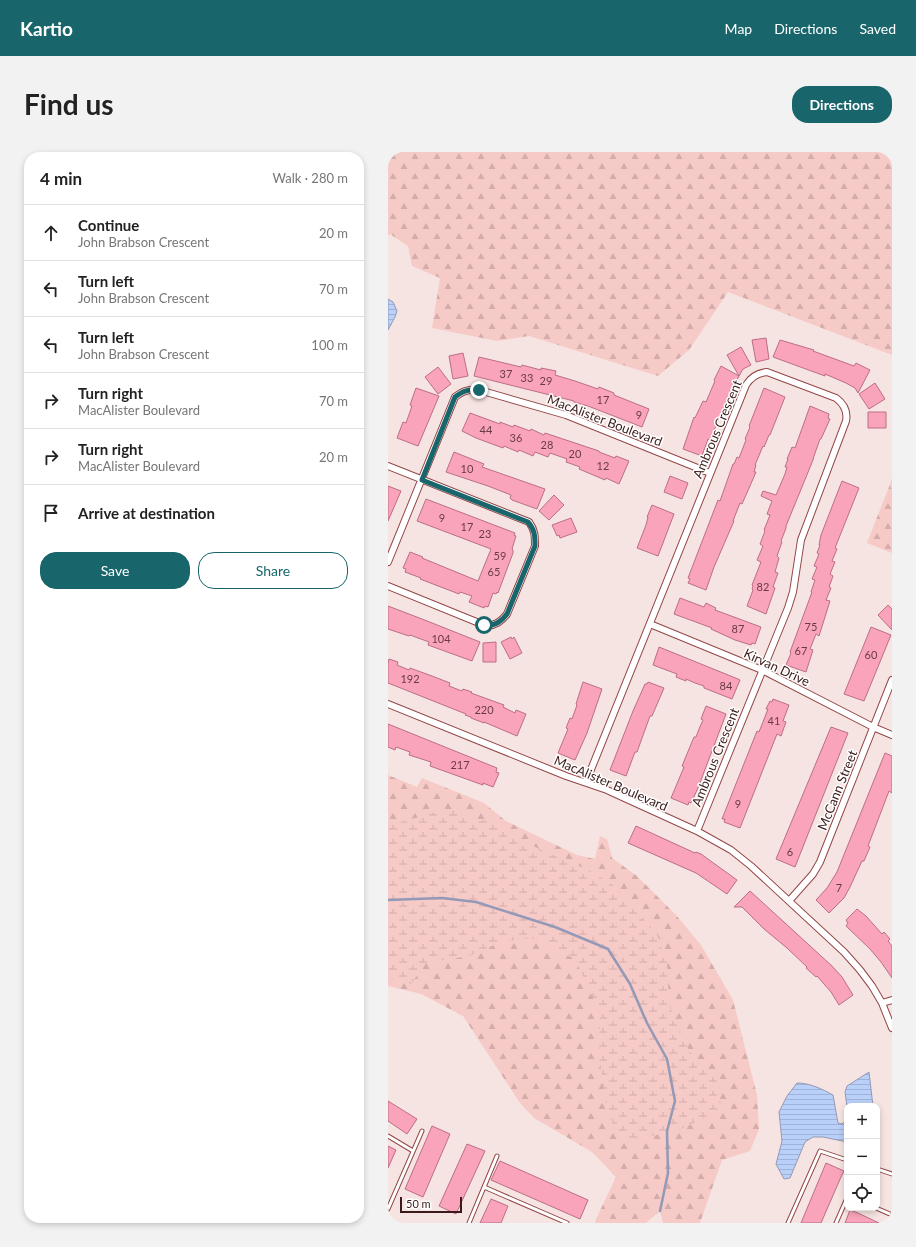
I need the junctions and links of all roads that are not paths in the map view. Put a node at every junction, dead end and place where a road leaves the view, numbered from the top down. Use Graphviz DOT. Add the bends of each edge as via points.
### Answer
graph roads {
  1 [pos="388,466"];
  2 [pos="710,473"];
  3 [pos="422,480"];
  4 [pos="388,562"];
  5 [pos="388,586"];
  6 [pos="650,624"];
  7 [pos="762,670"];
  8 [pos="892,680"];
  9 [pos="388,704"];
  10 [pos="873,727"];
  11 [pos="892,735"];
  12 [pos="586,782"];
  13 [pos="696,831"];
  14 [pos="789,901"];
  15 [pos="892,1000"];
  16 [pos="882,1003"];
  17 [pos="892,1028"];
  18 [pos="422,1131"];
  19 [pos="388,1136"];
  20 [pos="413,1151"];
  21 [pos="497,1156"];
  22 [pos="844,1159"];
  23 [pos="880,1170"];
  24 [pos="892,1174"];
  25 [pos="484,1187"];
  26 [pos="844,1205"];
  27 [pos="388,1209"];
  28 [pos="880,1210"];
  29 [pos="892,1215"];
  30 [pos="559,1221"];
  31 [pos="469,1223"];
  32 [pos="567,1223"];
  33 [pos="788,1223"];
  34 [pos="836,1223"];
  1 -- 3 [label="street"];
  2 -- 3 [label="street, MacAlister Boulevard" via="566,415 470,389 455,397"];
  2 -- 6 [label="street, Ambrous Crescent"];
  2 -- 7 [label="street, Ambrous Crescent" via="746,385 750,378 761,372 773,373 836,398 846,411 846,422 801,540 788,608"];
  3 -- 4 [label="street, MacAlister Boulevard"];
  3 -- 5 [label="street" via="528,522 534,528 535,546 507,614 495,625 484,625"];
  6 -- 7 [label="street, Kirvan Drive"];
  6 -- 12 [label="street, Ambrous Crescent"];
  7 -- 10 [label="street, Kirvan Drive"];
  7 -- 13 [label="street, Ambrous Crescent"];
  8 -- 10 [label="street, McCann Street"];
  9 -- 12 [label="street, MacAlister Boulevard"];
  10 -- 11 [label="street, Kirvan Drive"];
  10 -- 14 [label="street, McCann Street" via="820,862"];
  12 -- 13 [label="street, MacAlister Boulevard"];
  13 -- 14 [label="street, MacAlister Boulevard" via="736,854"];
  14 -- 16 [label="street, MacAlister Boulevard" via="844,952 860,970"];
  15 -- 16 [label="street"];
  16 -- 17 [label="street, MacAlister Boulevard"];
  18 -- 20 [label="lane"];
  19 -- 20 [label="lane"];
  20 -- 27 [label="lane"];
  21 -- 25 [label="lane"];
  22 -- 33 [label="lane" via="820,1151"];
  23 -- 24 [label="lane"];
  25 -- 30 [label="lane"];
  25 -- 31 [label="lane"];
  26 -- 34 [label="lane"];
  28 -- 29 [label="lane"];
  30 -- 32 [label="lane"];
}
